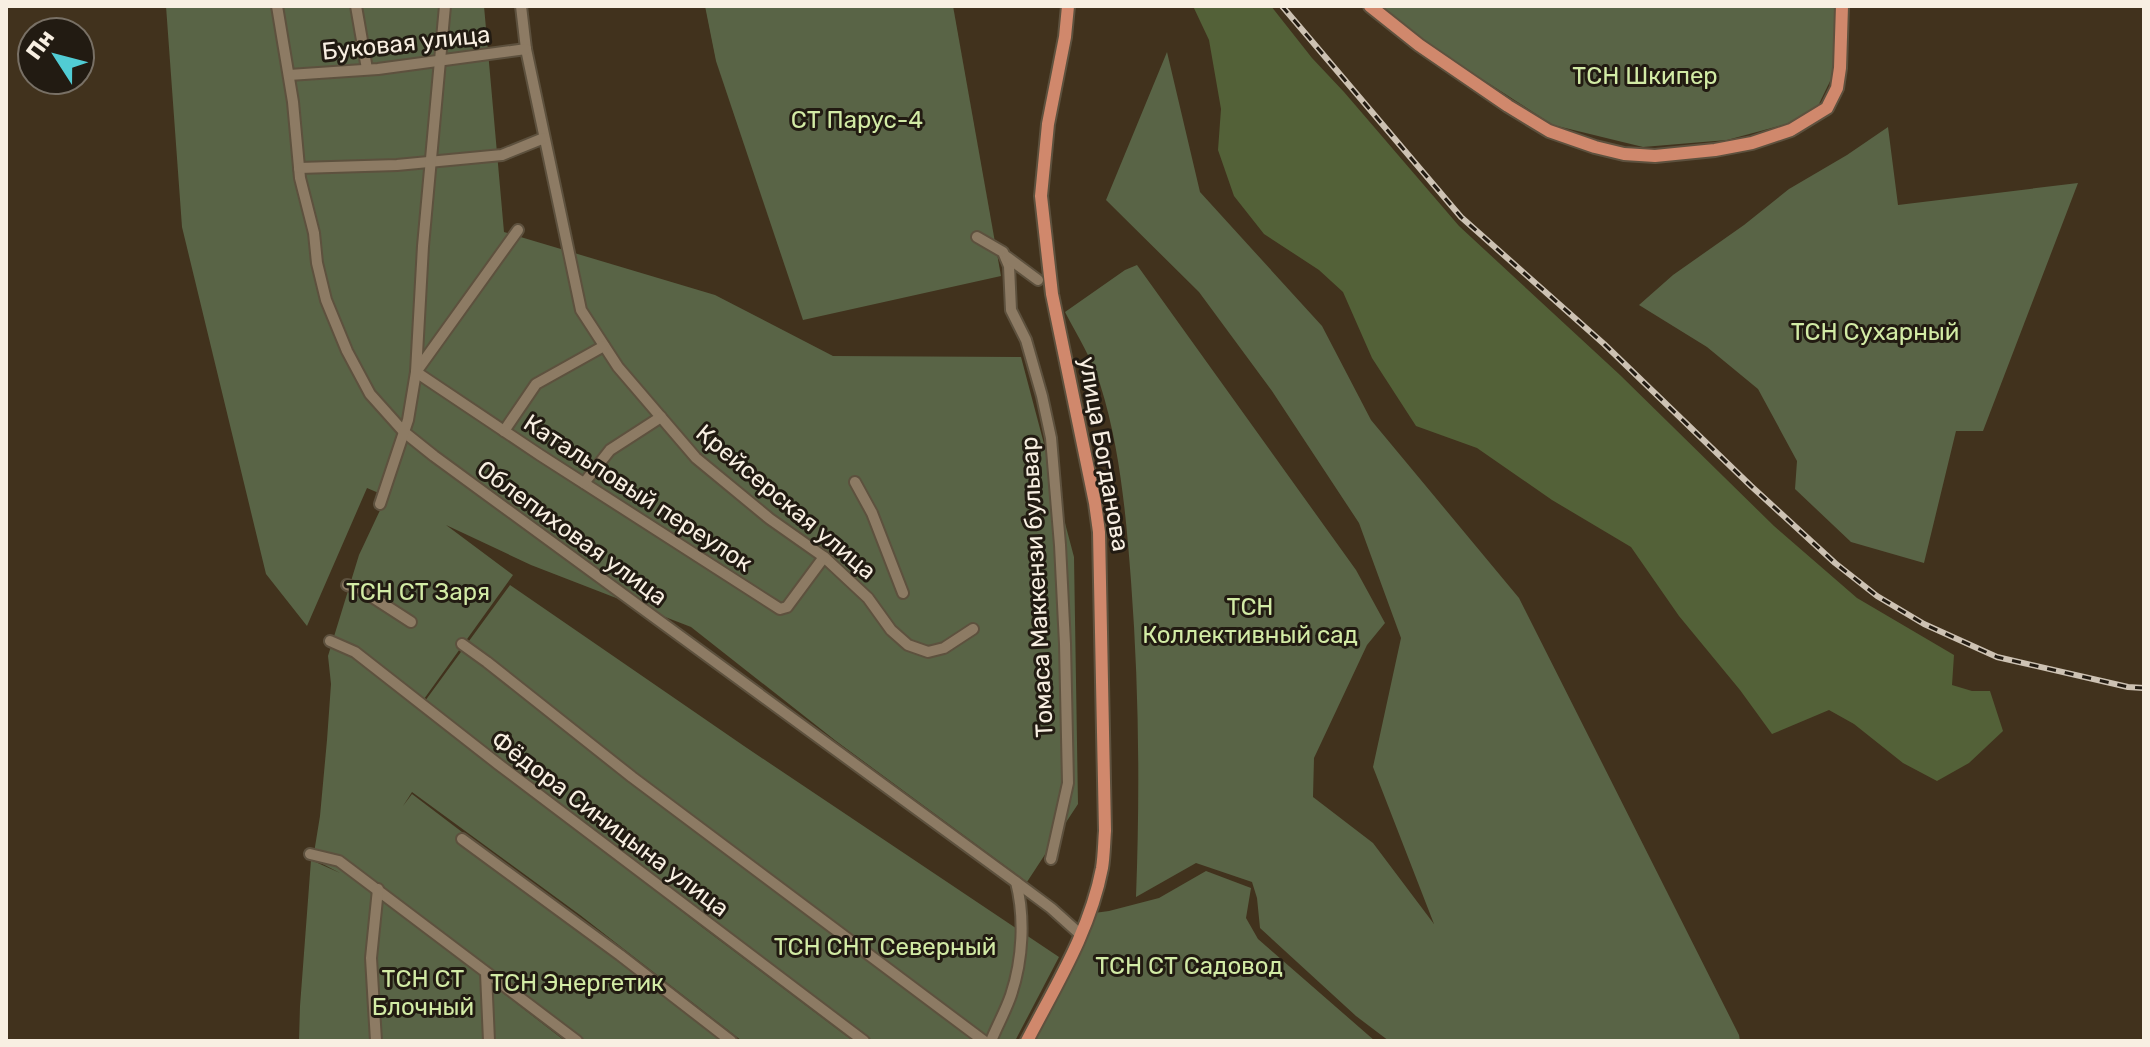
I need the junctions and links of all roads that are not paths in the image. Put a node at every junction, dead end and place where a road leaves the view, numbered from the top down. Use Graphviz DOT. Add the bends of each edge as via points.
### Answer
graph roads {
  1 [pos="277,6"];
  2 [pos="356,6"];
  3 [pos="445,6"];
  4 [pos="521,6"];
  5 [pos="1068,6"];
  6 [pos="1370,6"];
  7 [pos="1842,6"];
  8 [pos="526,49"];
  9 [pos="439,62"];
  10 [pos="367,69"];
  11 [pos="289,75"];
  12 [pos="544,138"];
  13 [pos="430,162"];
  14 [pos="299,168"];
  15 [pos="518,230"];
  16 [pos="977,237"];
  17 [pos="1003,252"];
  18 [pos="1038,280"];
  19 [pos="604,346"];
  20 [pos="416,372"];
  21 [pos="661,417"];
  22 [pos="504,431"];
  23 [pos="404,432"];
  24 [pos="855,482"];
  25 [pos="584,483"];
  26 [pos="380,504"];
  27 [pos="824,557"];
  28 [pos="347,585"];
  29 [pos="903,593"];
  30 [pos="411,622"];
  31 [pos="973,629"];
  32 [pos="330,641"];
  33 [pos="462,644"];
  34 [pos="462,839"];
  35 [pos="310,854"];
  36 [pos="1051,859"];
  37 [pos="1016,882"];
  38 [pos="378,889"];
  39 [pos="1081,935"];
  40 [pos="486,973"];
  41 [pos="376,1041"];
  42 [pos="489,1041"];
  43 [pos="577,1041"];
  44 [pos="731,1041"];
  45 [pos="864,1041"];
  46 [pos="984,1041"];
  47 [pos="991,1041"];
  48 [pos="1027,1041"];
  1 -- 11 [label="street, Облепиховая улица"];
  2 -- 10 [label="street"];
  3 -- 9 [label="street"];
  4 -- 8 [label="street, Крейсерская улица"];
  5 -- 39 [label="main road, улица Богданова" via="1041,196 1052,294 1095,503 1101,560 1105,831 1102,867"];
  6 -- 7 [label="main road" via="1549,131 1624,154 1655,156 1752,143 1791,130 1827,108 1840,68"];
  8 -- 9 [label="street, Буковая улица"];
  8 -- 12 [label="street, Крейсерская улица"];
  9 -- 10 [label="street, Буковая улица"];
  9 -- 13 [label="street"];
  10 -- 11 [label="street, Буковая улица"];
  11 -- 14 [label="street, Облепиховая улица"];
  12 -- 13 [label="street" via="502,155"];
  12 -- 19 [label="street, Крейсерская улица" via="581,310"];
  13 -- 14 [label="street"];
  13 -- 20 [label="street"];
  14 -- 23 [label="street, Облепиховая улица" via="326,300 370,394"];
  15 -- 20 [label="street"];
  16 -- 17 [label="street"];
  17 -- 18 [label="street"];
  17 -- 36 [label="street, Томаса Маккензи бульвар" via="1009,266 1011,310 1026,340 1051,438 1060,545 1068,783"];
  19 -- 21 [label="street, Крейсерская улица"];
  19 -- 22 [label="street" via="536,384"];
  20 -- 22 [label="street, Катальповый переулок"];
  20 -- 23 [label="street"];
  21 -- 25 [label="street" via="610,450"];
  21 -- 27 [label="street, Крейсерская улица" via="696,458"];
  22 -- 25 [label="street, Катальповый переулок"];
  23 -- 26 [label="street"];
  23 -- 37 [label="street, Облепиховая улица"];
  24 -- 29 [label="street"];
  25 -- 27 [label="street, Катальповый переулок" via="780,609 787,607"];
  27 -- 31 [label="street, Крейсерская улица" via="908,645 928,652"];
  28 -- 30 [label="street"];
  32 -- 45 [label="street, Фёдора Синицына улица" via="355,652"];
  33 -- 46 [label="street"];
  34 -- 44 [label="street"];
  35 -- 38 [label="street" via="339,861"];
  37 -- 39 [label="street, Облепиховая улица"];
  37 -- 47 [label="street" via="1022,906 1018,971"];
  38 -- 40 [label="street"];
  38 -- 41 [label="street" via="371,958"];
  39 -- 48 [label="main road, улица Богданова"];
  40 -- 42 [label="street"];
  40 -- 43 [label="street"];
}
